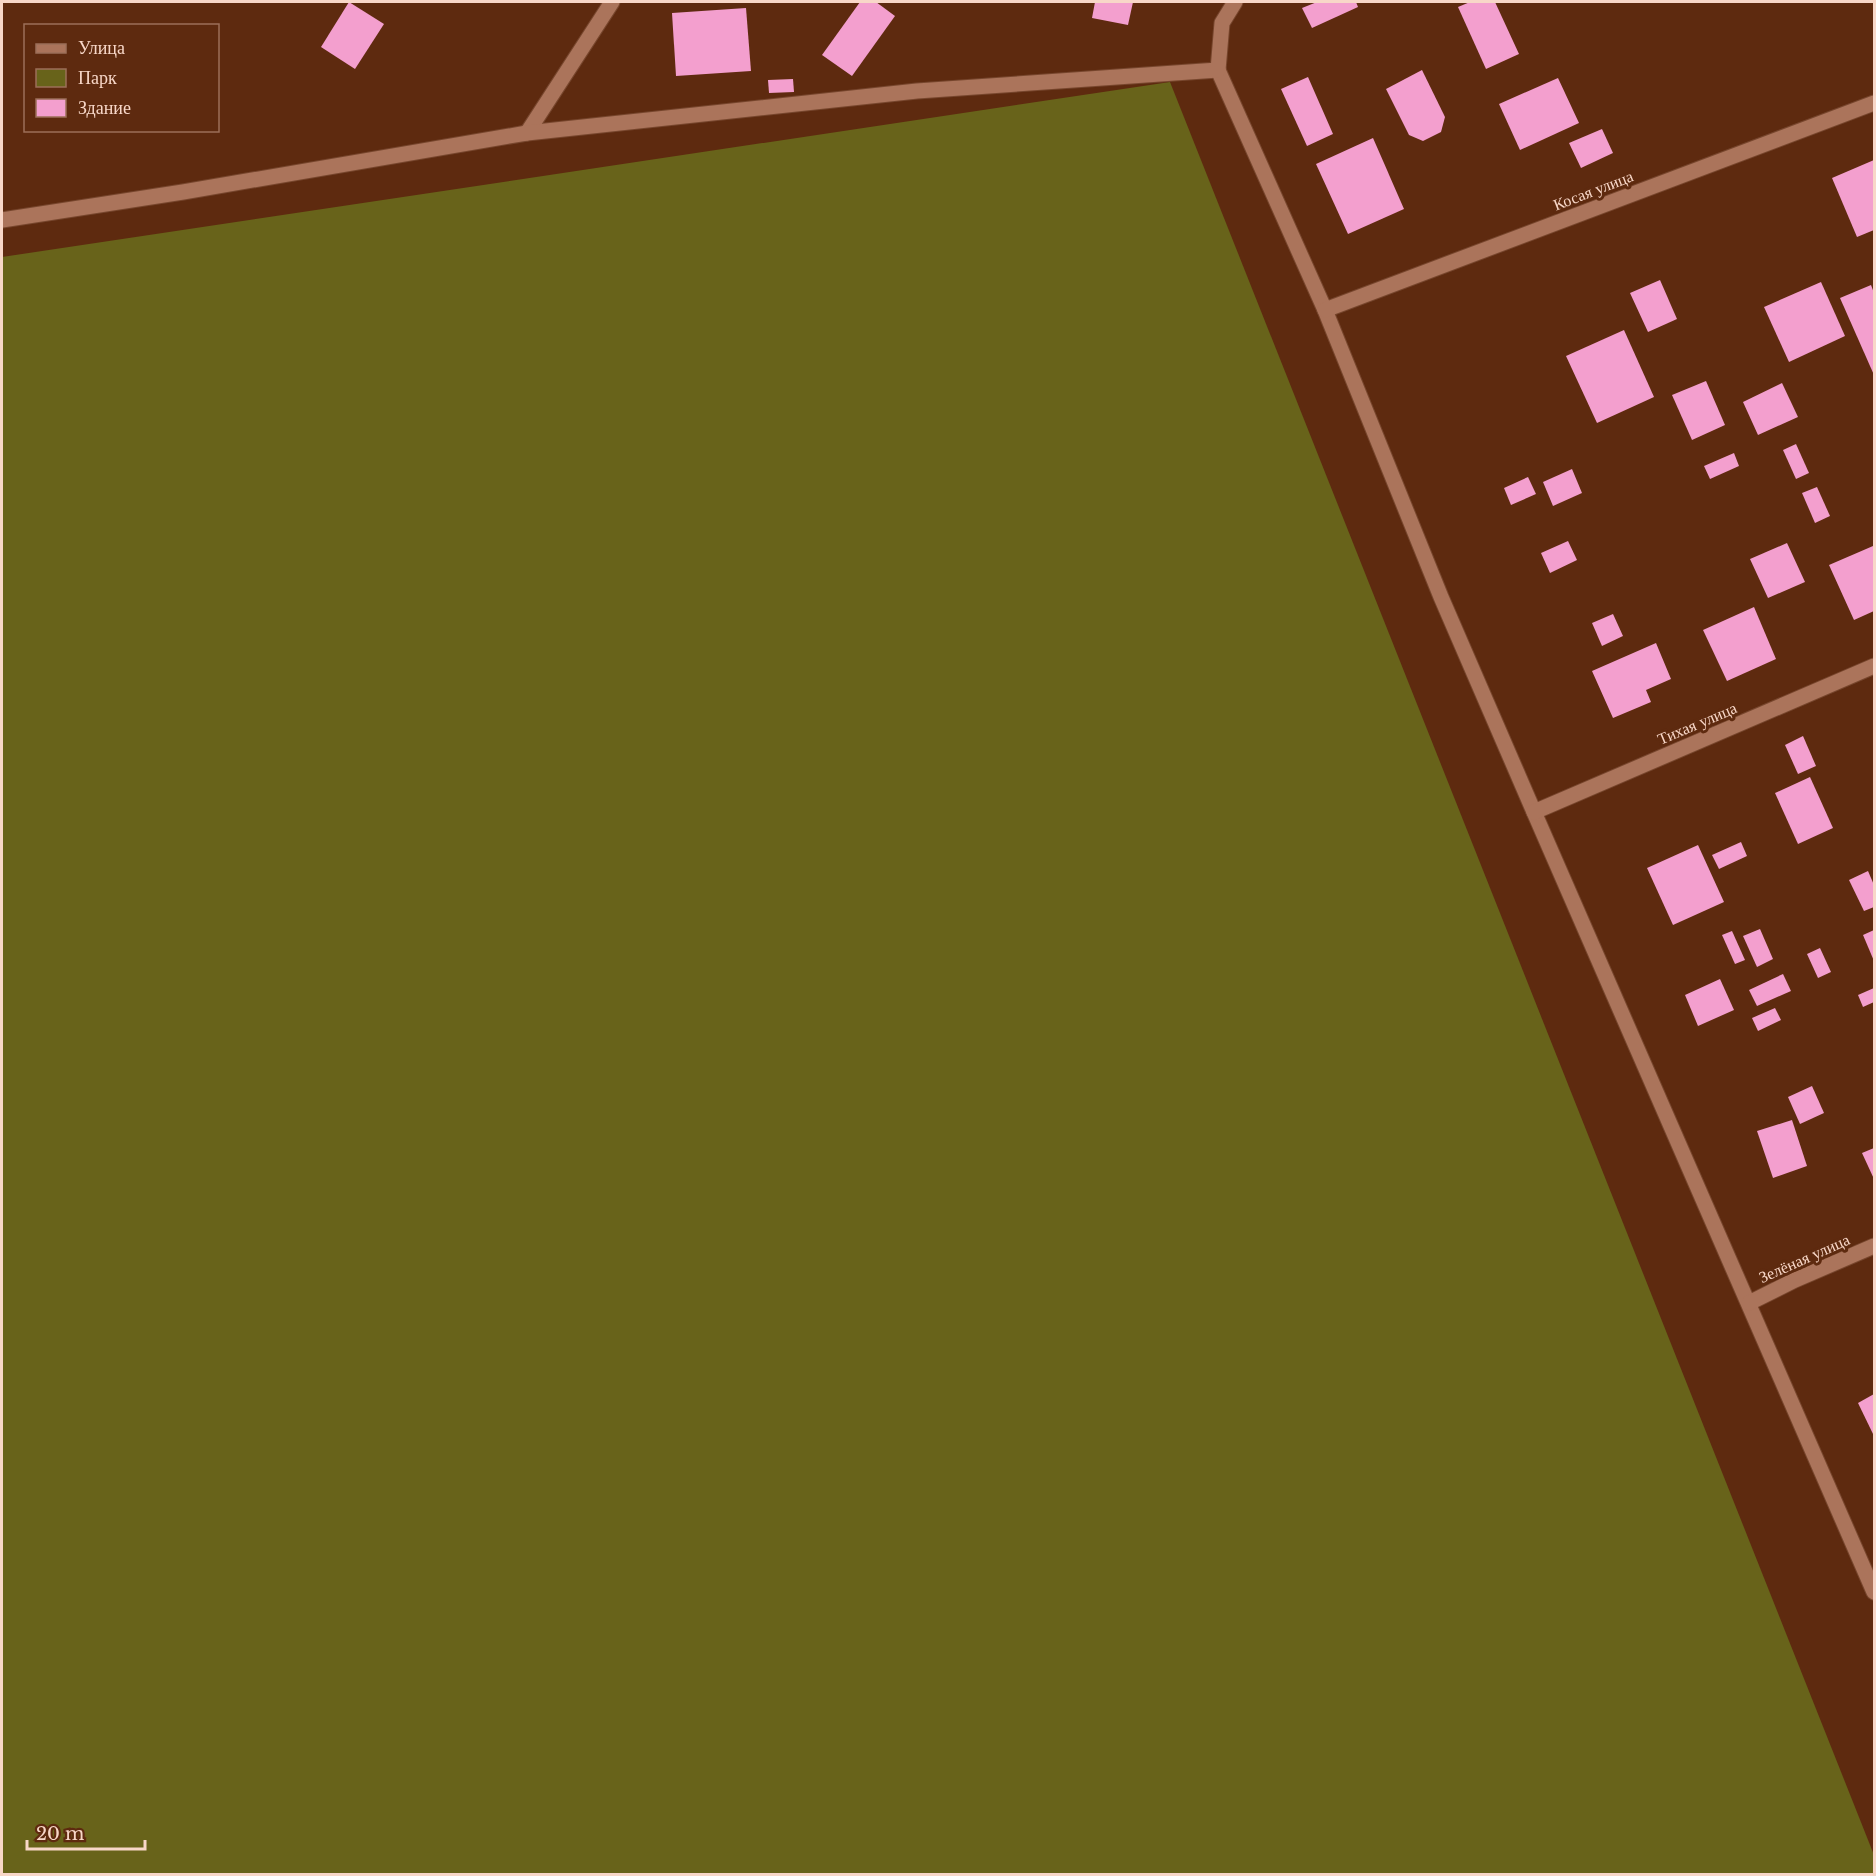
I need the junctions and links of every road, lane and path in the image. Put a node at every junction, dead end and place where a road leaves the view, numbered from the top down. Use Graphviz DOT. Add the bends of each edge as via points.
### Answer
graph roads {
  1 [pos="612,2"];
  2 [pos="1235,2"];
  3 [pos="1218,70"];
  4 [pos="1875,103"];
  5 [pos="526,133"];
  6 [pos="2,220"];
  7 [pos="1325,310"];
  8 [pos="1875,666"];
  9 [pos="1534,812"];
  10 [pos="1875,1246"];
  11 [pos="1749,1303"];
  12 [pos="1875,1592"];
  1 -- 5 [label="street"];
  2 -- 3 [label="street" via="1222,22"];
  3 -- 5 [label="street" via="917,91"];
  3 -- 7 [label="street"];
  4 -- 7 [label="street, Косая улица"];
  5 -- 6 [label="street"];
  7 -- 9 [label="street" via="1441,597"];
  8 -- 9 [label="street, Тихая улица"];
  9 -- 11 [label="street"];
  10 -- 11 [label="street, Зелёная улица"];
  11 -- 12 [label="street"];
}
